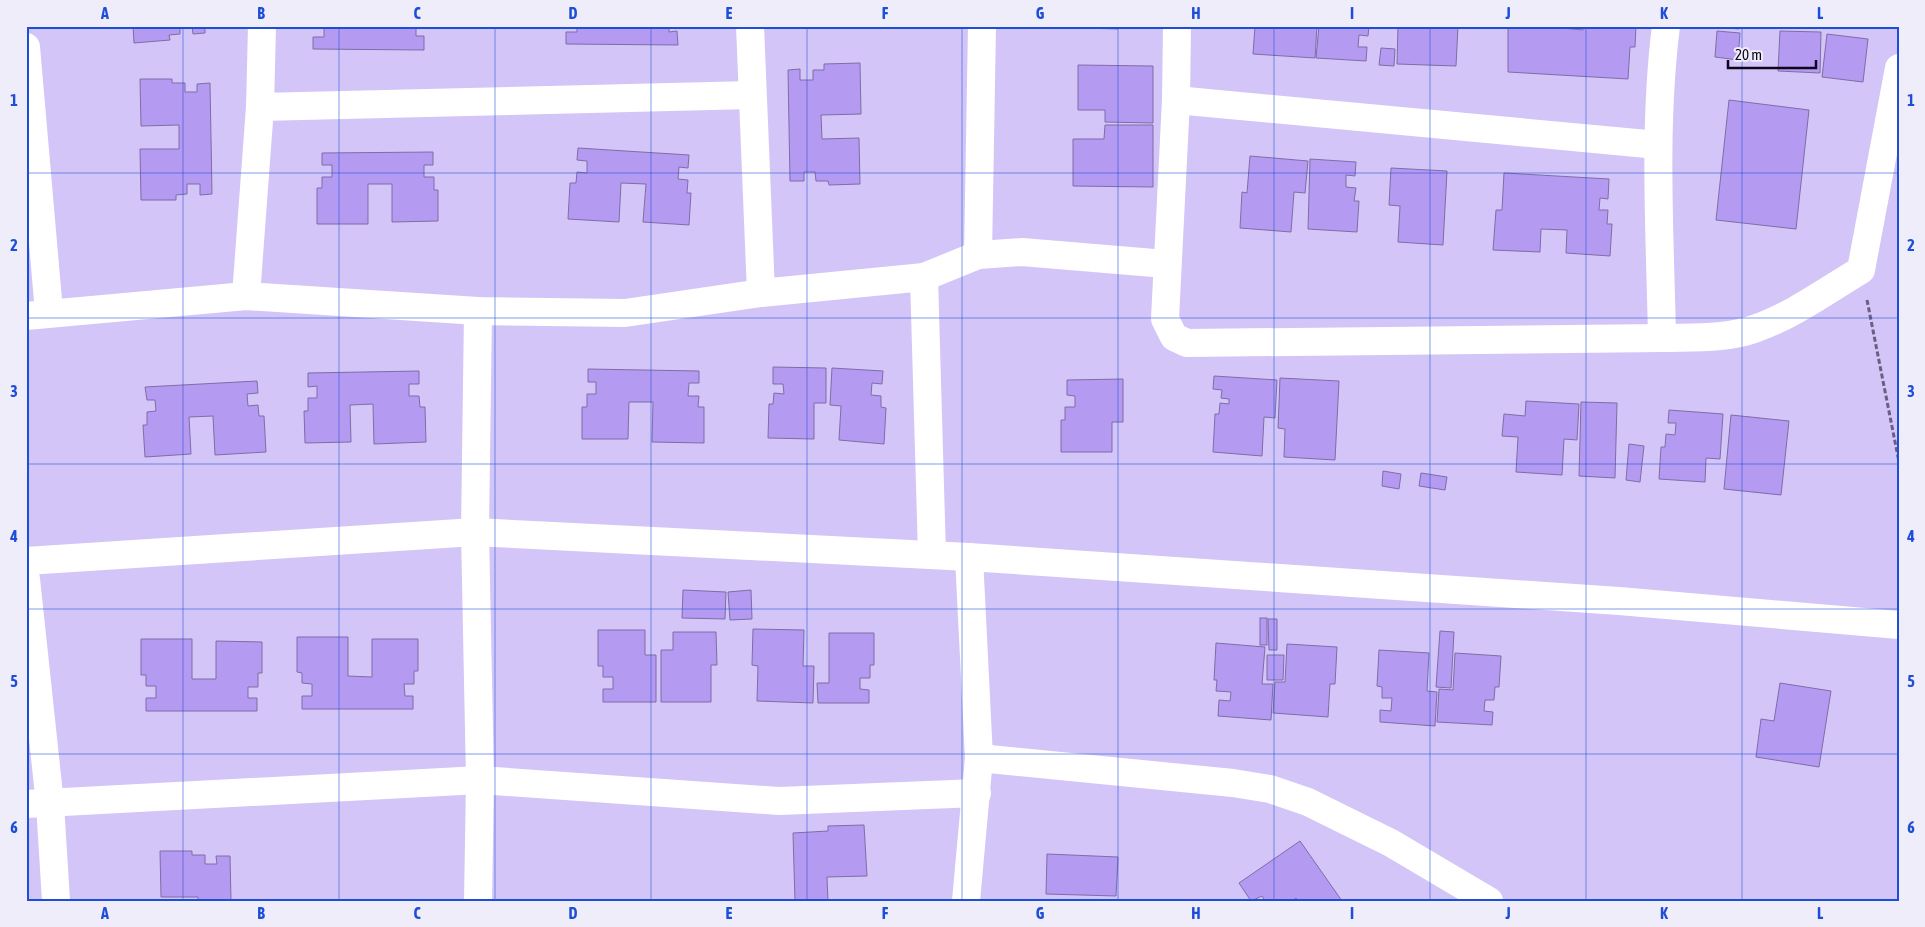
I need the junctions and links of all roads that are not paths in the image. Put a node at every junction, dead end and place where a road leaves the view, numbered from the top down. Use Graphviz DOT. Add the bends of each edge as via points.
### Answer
graph roads {
  1 [pos="262,26"];
  2 [pos="750,26"];
  3 [pos="982,26"];
  4 [pos="1177,26"];
  5 [pos="1666,26"];
  6 [pos="26,47"];
  7 [pos="1899,68"];
  8 [pos="752,95"];
  9 [pos="1176,100"];
  10 [pos="260,107"];
  11 [pos="1658,145"];
  12 [pos="978,255"];
  13 [pos="1166,264"];
  14 [pos="924,277"];
  15 [pos="761,293"];
  16 [pos="246,296"];
  17 [pos="478,311"];
  18 [pos="38,314"];
  19 [pos="1662,338"];
  20 [pos="475,532"];
  21 [pos="932,555"];
  22 [pos="969,556"];
  23 [pos="26,560"];
  24 [pos="26,579"];
  25 [pos="1899,626"];
  26 [pos="979,758"];
  27 [pos="480,780"];
  28 [pos="976,793"];
  29 [pos="38,804"];
  30 [pos="56,901"];
  31 [pos="478,901"];
  32 [pos="966,901"];
  33 [pos="1489,901"];
  1 -- 10 [label="street"];
  2 -- 8 [label="street"];
  3 -- 12 [label="street"];
  4 -- 9 [label="street"];
  5 -- 11 [label="street"];
  6 -- 18 [label="street"];
  7 -- 19 [label="street" via="1861,270 1786,316 1752,330 1714,336"];
  8 -- 10 [label="street"];
  8 -- 15 [label="street"];
  9 -- 11 [label="street"];
  9 -- 13 [label="street"];
  10 -- 16 [label="street"];
  11 -- 19 [label="street"];
  12 -- 13 [label="street" via="1022,252"];
  12 -- 14 [label="street"];
  13 -- 19 [label="street" via="1165,319 1174,337 1187,343"];
  14 -- 15 [label="street"];
  14 -- 21 [label="street"];
  15 -- 17 [label="street" via="625,313"];
  16 -- 17 [label="street"];
  16 -- 18 [label="street"];
  17 -- 20 [label="street"];
  20 -- 21 [label="street"];
  20 -- 23 [label="street"];
  20 -- 27 [label="street"];
  21 -- 22 [label="street"];
  22 -- 25 [label="street" via="1610,600"];
  22 -- 26 [label="street"];
  24 -- 29 [label="street"];
  26 -- 28 [label="street"];
  26 -- 33 [label="street" via="1270,789 1308,802 1391,843"];
  27 -- 28 [label="street" via="779,801"];
  27 -- 29 [label="street"];
  27 -- 31 [label="street"];
  28 -- 32 [label="street"];
  29 -- 30 [label="street"];
}
